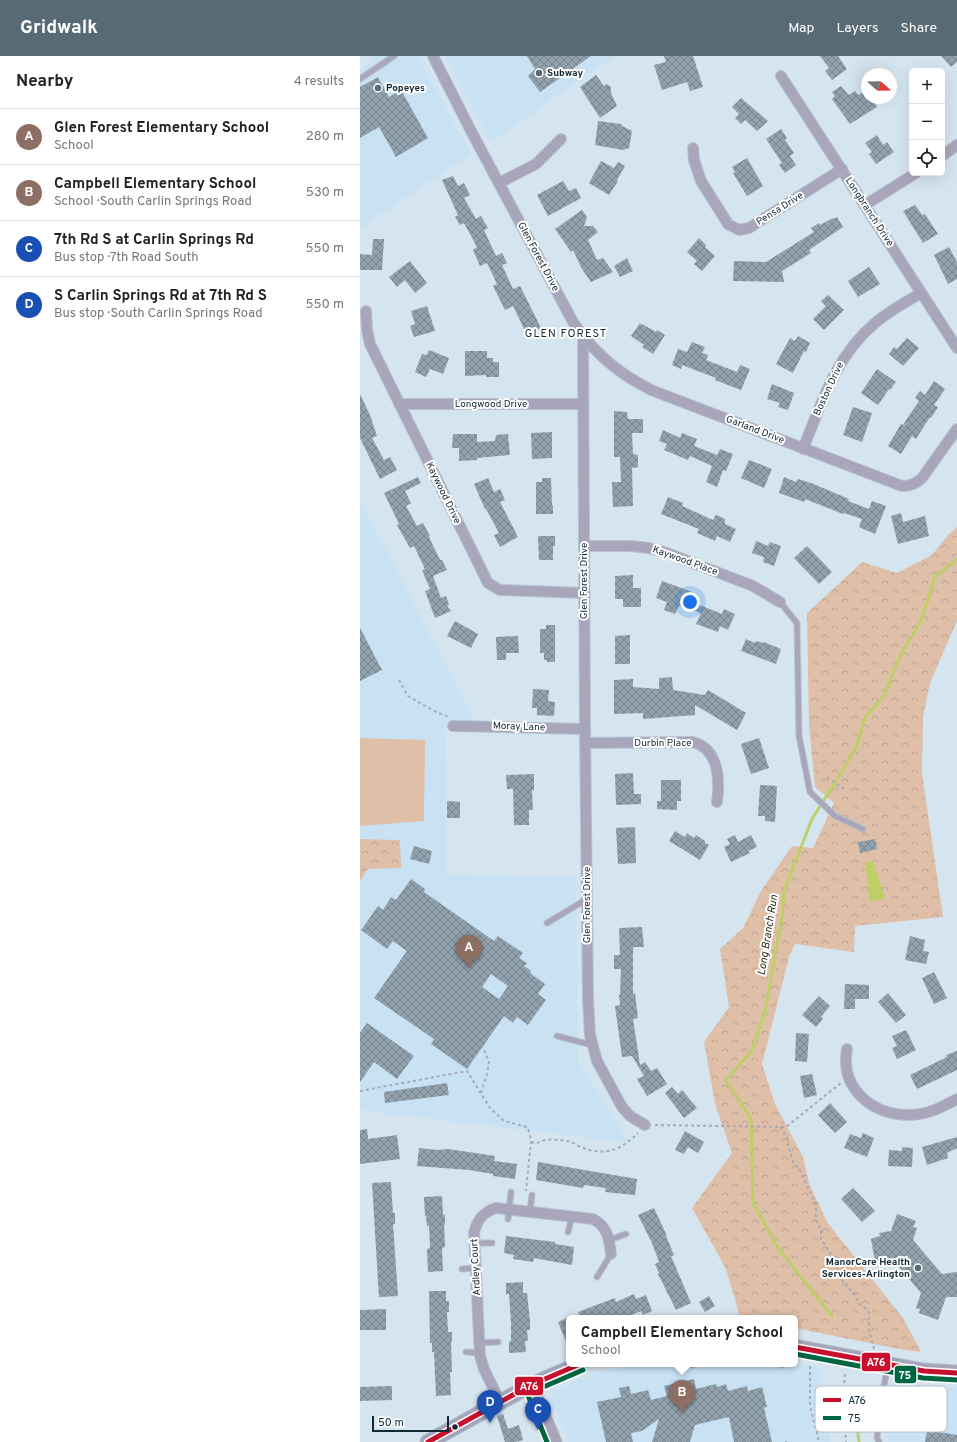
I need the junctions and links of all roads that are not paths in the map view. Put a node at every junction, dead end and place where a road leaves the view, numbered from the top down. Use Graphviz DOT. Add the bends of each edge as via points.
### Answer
graph roads {
  1 [pos="394,56"];
  2 [pos="433,56"];
  3 [pos="781,76"];
  4 [pos="360,80"];
  5 [pos="561,139"];
  6 [pos="957,145"];
  7 [pos="693,148"];
  8 [pos="945,154"];
  9 [pos="842,169"];
  10 [pos="911,176"];
  11 [pos="499,183"];
  12 [pos="865,205"];
  13 [pos="921,292"];
  14 [pos="366,311"];
  15 [pos="583,336"];
  16 [pos="957,348"];
  17 [pos="399,404"];
  18 [pos="582,404"];
  19 [pos="957,428"];
  20 [pos="803,449"];
  21 [pos="584,546"];
  22 [pos="584,593"];
  23 [pos="780,602"];
  24 [pos="453,726"];
  25 [pos="584,729"];
  26 [pos="585,743"];
  27 [pos="717,802"];
  28 [pos="863,829"];
  29 [pos="587,899"];
  30 [pos="546,923"];
  31 [pos="557,1036"];
  32 [pos="592,1045"];
  33 [pos="847,1049"];
  34 [pos="957,1099"];
  35 [pos="645,1125"];
  36 [pos="511,1192"];
  37 [pos="532,1195"];
  38 [pos="526,1210"];
  39 [pos="508,1214"];
  40 [pos="572,1216"];
  41 [pos="568,1232"];
  42 [pos="626,1234"];
  43 [pos="609,1240"];
  44 [pos="475,1243"];
  45 [pos="492,1243"];
  46 [pos="611,1254"];
  47 [pos="476,1268"];
  48 [pos="462,1270"];
  49 [pos="597,1277"];
  50 [pos="498,1342"];
  51 [pos="798,1347"];
  52 [pos="480,1348"];
  53 [pos="466,1352"];
  54 [pos="883,1363"];
  55 [pos="573,1367"];
  56 [pos="957,1373"];
  57 [pos="531,1385"];
  58 [pos="882,1386"];
  59 [pos="500,1402"];
  60 [pos="878,1432"];
  61 [pos="428,1442"];
  62 [pos="555,1442"];
  63 [pos="879,1442"];
  1 -- 4 [label="lane"];
  2 -- 11 [label="street, Glen Forest Drive"];
  3 -- 9 [label="street, Longbranch Drive"];
  5 -- 11 [label="street" via="536,164"];
  6 -- 8 [label="street"];
  7 -- 9 [label="street, Pensa Drive" via="701,181 728,224 739,230 749,228"];
  9 -- 12 [label="street, Longbranch Drive"];
  10 -- 12 [label="street"];
  11 -- 15 [label="street, Glen Forest Drive" via="573,322"];
  12 -- 13 [label="street, Longbranch Drive"];
  13 -- 16 [label="street, Longbranch Drive"];
  13 -- 20 [label="street, Boston Drive" via="876,322 843,358 827,389"];
  14 -- 17 [label="street, Kaywood Drive" via="366,330 370,344"];
  15 -- 18 [label="street, Glen Forest Drive"];
  15 -- 20 [label="street, Garland Drive" via="612,366 651,390"];
  17 -- 18 [label="street, Longwood Drive"];
  17 -- 22 [label="street, Kaywood Drive" via="491,592 500,590"];
  18 -- 21 [label="street, Glen Forest Drive"];
  19 -- 20 [label="street, Garland Drive" via="922,478 909,486 902,486"];
  21 -- 22 [label="street, Glen Forest Drive"];
  21 -- 23 [label="street, Kaywood Place" via="631,546 667,553 753,586"];
  22 -- 25 [label="street, Glen Forest Drive"];
  23 -- 28 [label="lane" via="797,623 799,736 810,792 835,816"];
  24 -- 25 [label="street, Moray Lane"];
  25 -- 26 [label="street, Glen Forest Drive"];
  26 -- 27 [label="street, Durbin Place" via="699,744 705,748 715,763 719,790"];
  26 -- 29 [label="street, Glen Forest Drive"];
  29 -- 30 [label="lane"];
  29 -- 32 [label="street, Glen Forest Drive" via="588,999"];
  31 -- 32 [label="lane"];
  32 -- 35 [label="street, Glen Forest Drive" via="597,1061 622,1107 630,1116"];
  33 -- 34 [label="street" via="848,1078 861,1097 882,1110 911,1115 937,1109"];
  36 -- 39 [label="lane"];
  37 -- 38 [label="lane"];
  38 -- 39 [label="street, Ardley Court"];
  38 -- 40 [label="street, Ardley Court"];
  39 -- 44 [label="street, Ardley Court" via="496,1208 482,1215 475,1228"];
  40 -- 41 [label="lane"];
  40 -- 43 [label="street, Ardley Court" via="599,1222 605,1228"];
  42 -- 43 [label="lane"];
  43 -- 46 [label="street, Ardley Court"];
  44 -- 45 [label="lane"];
  44 -- 47 [label="street, Ardley Court"];
  46 -- 49 [label="lane"];
  47 -- 48 [label="lane"];
  47 -- 52 [label="street, Ardley Court"];
  50 -- 52 [label="lane"];
  51 -- 54 [label="main road"];
  52 -- 53 [label="lane"];
  52 -- 59 [label="street, Ardley Court" via="484,1369"];
  54 -- 56 [label="main road" via="924,1371"];
  54 -- 58 [label="lane"];
  55 -- 57 [label="main road"];
  57 -- 59 [label="main road"];
  57 -- 62 [label="street"];
  59 -- 61 [label="main road"];
  60 -- 63 [label="lane"];
}
